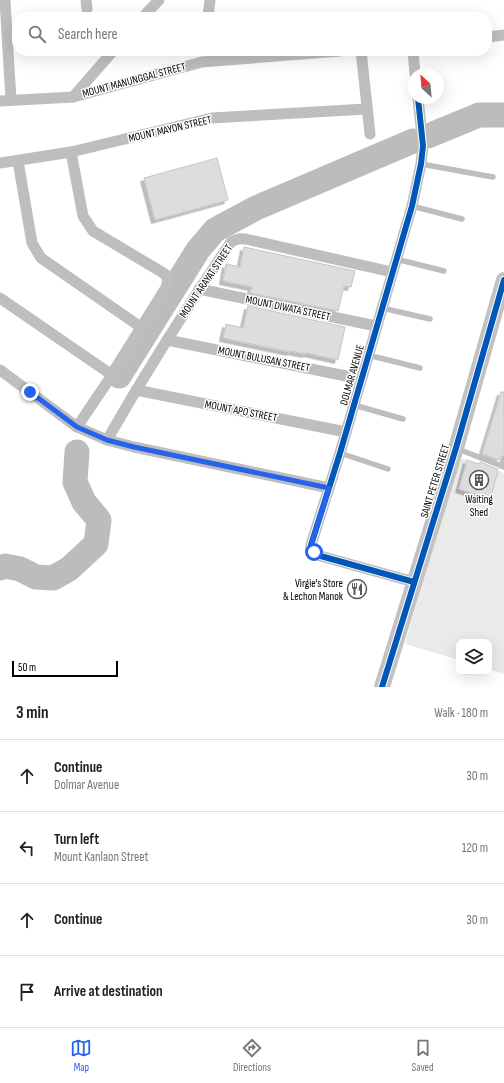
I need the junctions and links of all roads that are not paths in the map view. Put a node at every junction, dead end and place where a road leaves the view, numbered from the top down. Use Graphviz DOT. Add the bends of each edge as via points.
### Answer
graph roads {
  1 [pos="4,0"];
  2 [pos="158,0"];
  3 [pos="210,0"];
  4 [pos="147,12"];
  5 [pos="209,12"];
  6 [pos="504,35"];
  7 [pos="492,36"];
  8 [pos="4,46"];
  9 [pos="109,56"];
  10 [pos="203,56"];
  11 [pos="277,56"];
  12 [pos="361,56"];
  13 [pos="413,56"];
  14 [pos="202,62"];
  15 [pos="414,68"];
  16 [pos="73,97"];
  17 [pos="5,101"];
  18 [pos="419,104"];
  19 [pos="366,109"];
  20 [pos="370,134"];
  21 [pos="71,152"];
  22 [pos="18,161"];
  23 [pos="0,163"];
  24 [pos="421,164"];
  25 [pos="493,177"];
  26 [pos="412,206"];
  27 [pos="462,219"];
  28 [pos="396,259"];
  29 [pos="444,271"];
  30 [pos="392,272"];
  31 [pos="504,280"];
  32 [pos="199,289"];
  33 [pos="0,298"];
  34 [pos="382,308"];
  35 [pos="430,319"];
  36 [pos="376,326"];
  37 [pos="142,328"];
  38 [pos="167,340"];
  39 [pos="367,355"];
  40 [pos="420,368"];
  41 [pos="0,370"];
  42 [pos="112,375"];
  43 [pos="361,379"];
  44 [pos="136,390"];
  45 [pos="354,405"];
  46 [pos="402,419"];
  47 [pos="77,427"];
  48 [pos="346,432"];
  49 [pos="107,440"];
  50 [pos="456,448"];
  51 [pos="340,453"];
  52 [pos="504,458"];
  53 [pos="502,466"];
  54 [pos="388,469"];
  55 [pos="329,488"];
  56 [pos="414,582"];
  57 [pos="382,687"];
  1 -- 8 [label="street"];
  2 -- 4 [label="street"];
  3 -- 5 [label="street"];
  6 -- 7 [label="street"];
  8 -- 17 [label="street"];
  9 -- 16 [label="street"];
  10 -- 14 [label="street"];
  11 -- 14 [label="street, MOUNT MANUNGGAL STREET"];
  12 -- 19 [label="street"];
  13 -- 15 [label="street"];
  14 -- 16 [label="street, MOUNT MANUNGGAL STREET"];
  16 -- 17 [label="street, MOUNT MANUNGGAL STREET"];
  18 -- 24 [label="street, DOLMAR AVENUE" via="423,146"];
  19 -- 20 [label="street"];
  19 -- 21 [label="street, MOUNT MAYON STREET" via="212,118"];
  21 -- 22 [label="street, MOUNT MAYON STREET"];
  21 -- 37 [label="street" via="83,216 93,231 166,274 166,288"];
  22 -- 23 [label="street, MOUNT MAYON STREET"];
  22 -- 37 [label="street" via="32,243 41,258"];
  24 -- 25 [label="lane"];
  24 -- 26 [label="street, DOLMAR AVENUE"];
  26 -- 27 [label="lane"];
  26 -- 28 [label="street, DOLMAR AVENUE"];
  28 -- 29 [label="lane"];
  28 -- 30 [label="street, DOLMAR AVENUE"];
  30 -- 32 [label="street, MOUNT ARAYAT STREET" via="242,238 231,242"];
  30 -- 34 [label="street, DOLMAR AVENUE"];
  31 -- 50 [label="street, SAINT PETER STREET"];
  32 -- 36 [label="street, MOUNT DIWATA STREET"];
  32 -- 38 [label="street, MOUNT ARAYAT STREET"];
  33 -- 42 [label="street"];
  34 -- 35 [label="lane"];
  34 -- 36 [label="street, DOLMAR AVENUE"];
  36 -- 39 [label="street, DOLMAR AVENUE"];
  37 -- 42 [label="street"];
  38 -- 43 [label="street, MOUNT BULUSAN STREET"];
  38 -- 44 [label="street, MOUNT ARAYAT STREET"];
  39 -- 40 [label="lane"];
  39 -- 43 [label="street, DOLMAR AVENUE"];
  41 -- 47 [label="street"];
  42 -- 47 [label="street"];
  43 -- 45 [label="street, DOLMAR AVENUE"];
  44 -- 48 [label="street, MOUNT APO STREET"];
  44 -- 49 [label="street, MOUNT ARAYAT STREET"];
  45 -- 46 [label="lane"];
  45 -- 48 [label="street, DOLMAR AVENUE"];
  47 -- 49 [label="street"];
  48 -- 51 [label="street, DOLMAR AVENUE"];
  49 -- 55 [label="street"];
  50 -- 53 [label="lane"];
  50 -- 56 [label="street, SAINT PETER STREET"];
  51 -- 54 [label="lane"];
  51 -- 55 [label="street, DOLMAR AVENUE"];
  52 -- 53 [label="lane"];
  55 -- 56 [label="street, DOLMAR AVENUE" via="312,542 314,552"];
  56 -- 57 [label="street, SAINT PETER STREET"];
}
